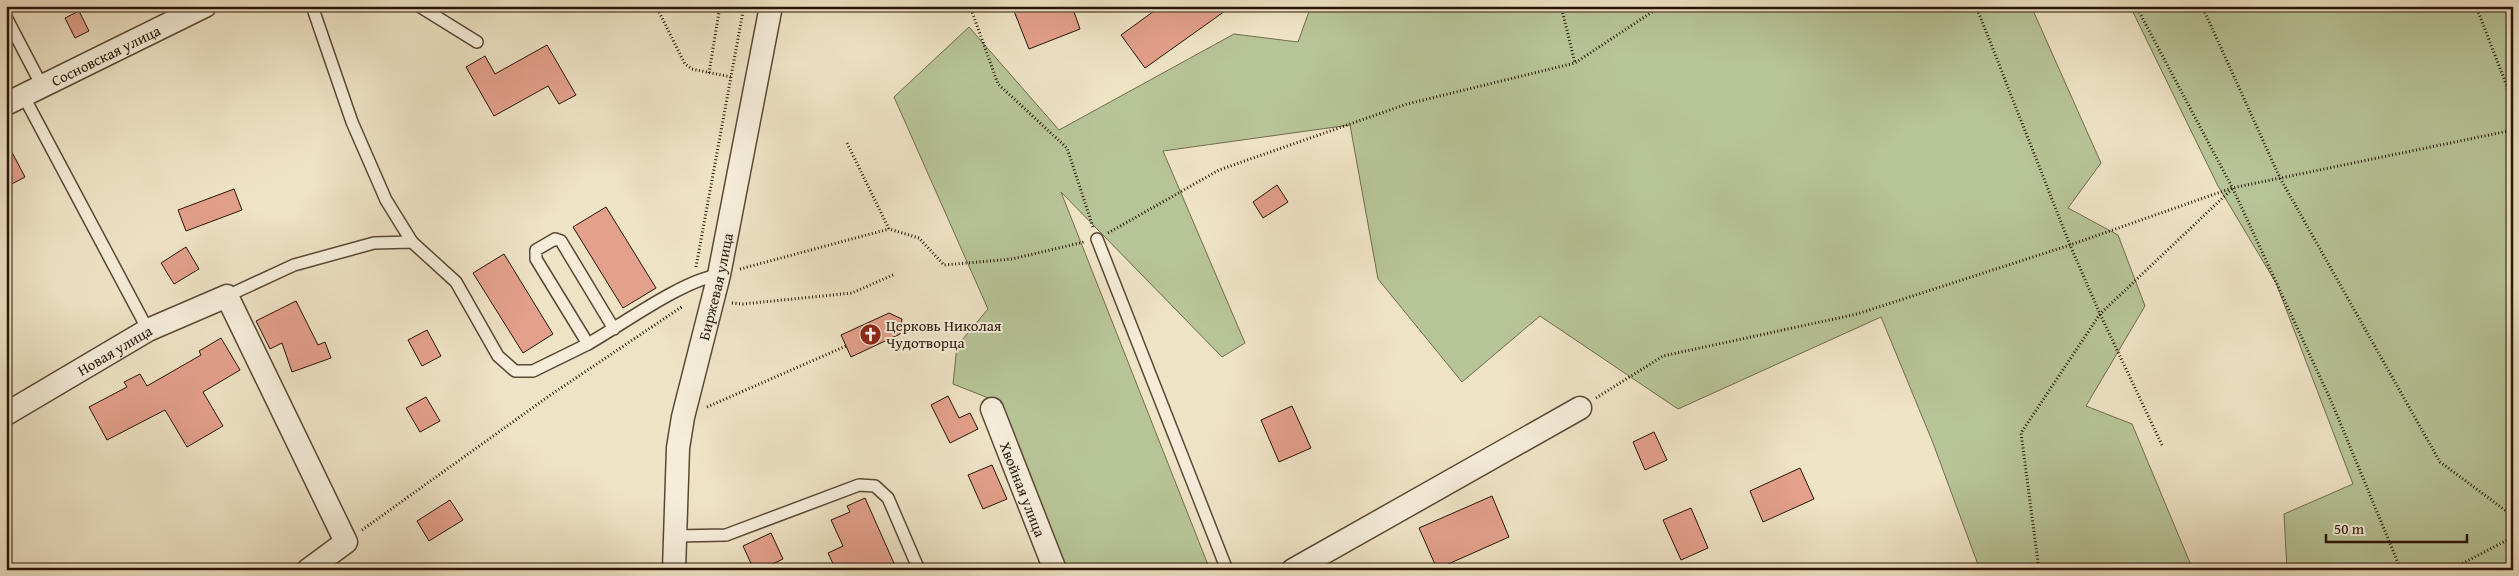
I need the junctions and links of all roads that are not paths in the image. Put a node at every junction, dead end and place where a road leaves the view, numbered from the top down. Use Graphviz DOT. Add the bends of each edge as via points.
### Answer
graph roads {
  1 [pos="205,6"];
  2 [pos="312,6"];
  3 [pos="419,6"];
  4 [pos="771,6"];
  5 [pos="6,17"];
  6 [pos="477,42"];
  7 [pos="24,95"];
  8 [pos="1098,239"];
  9 [pos="412,242"];
  10 [pos="720,275"];
  11 [pos="227,296"];
  12 [pos="614,329"];
  13 [pos="148,330"];
  14 [pos="588,344"];
  15 [pos="992,408"];
  16 [pos="1580,408"];
  17 [pos="6,414"];
  18 [pos="675,536"];
  19 [pos="308,570"];
  20 [pos="674,570"];
  21 [pos="919,570"];
  22 [pos="1055,570"];
  23 [pos="1227,570"];
  24 [pos="1293,570"];
  1 -- 7 [label="street, Сосновская улица"];
  2 -- 9 [label="lane" via="352,122 386,200"];
  3 -- 6 [label="lane"];
  4 -- 10 [label="street, Биржевая улица"];
  5 -- 7 [label="lane"];
  7 -- 13 [label="lane"];
  8 -- 23 [label="lane"];
  9 -- 11 [label="lane" via="374,243 294,265"];
  9 -- 14 [label="lane" via="456,282 498,356 515,371 533,371"];
  10 -- 12 [label="lane" via="693,282"];
  10 -- 18 [label="street, Биржевая улица" via="683,417 678,448"];
  11 -- 13 [label="street, Новая улица"];
  11 -- 19 [label="street" via="346,542"];
  12 -- 14 [label="lane"];
  12 -- 14 [label="lane" via="561,241 555,238 536,250 536,259"];
  13 -- 17 [label="street, Новая улица"];
  15 -- 22 [label="street, Хвойная улица"];
  16 -- 24 [label="street"];
  18 -- 20 [label="street, Биржевая улица"];
  18 -- 21 [label="lane" via="726,535 860,485 875,486 888,498"];
}
